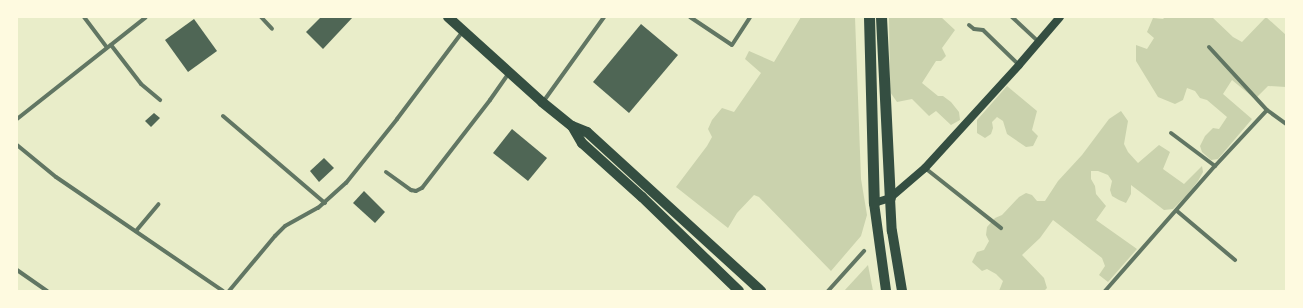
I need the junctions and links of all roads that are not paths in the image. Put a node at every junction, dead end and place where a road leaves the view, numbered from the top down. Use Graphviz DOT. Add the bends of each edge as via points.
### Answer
graph roads {
  1 [pos="84,17"];
  2 [pos="146,17"];
  3 [pos="261,17"];
  4 [pos="448,17"];
  5 [pos="604,17"];
  6 [pos="690,17"];
  7 [pos="750,17"];
  8 [pos="869,17"];
  9 [pos="881,17"];
  10 [pos="1012,17"];
  11 [pos="1060,17"];
  12 [pos="969,25"];
  13 [pos="272,29"];
  14 [pos="463,31"];
  15 [pos="1038,41"];
  16 [pos="109,46"];
  17 [pos="1209,47"];
  18 [pos="1019,65"];
  19 [pos="509,72"];
  20 [pos="160,100"];
  21 [pos="542,102"];
  22 [pos="1267,110"];
  23 [pos="223,116"];
  24 [pos="17,119"];
  25 [pos="1286,124"];
  26 [pos="572,126"];
  27 [pos="1171,133"];
  28 [pos="17,145"];
  29 [pos="1215,166"];
  30 [pos="925,168"];
  31 [pos="386,172"];
  32 [pos="890,198"];
  33 [pos="325,203"];
  34 [pos="874,203"];
  35 [pos="159,204"];
  36 [pos="1177,211"];
  37 [pos="1000,228"];
  38 [pos="136,231"];
  39 [pos="864,251"];
  40 [pos="1235,260"];
  41 [pos="17,270"];
  42 [pos="47,291"];
  43 [pos="223,291"];
  44 [pos="229,291"];
  45 [pos="739,291"];
  46 [pos="761,291"];
  47 [pos="828,291"];
  48 [pos="886,291"];
  49 [pos="902,291"];
  50 [pos="1105,291"];
  1 -- 16 [label="street"];
  2 -- 16 [label="street"];
  3 -- 13 [label="street"];
  4 -- 14 [label="highway"];
  5 -- 21 [label="street"];
  6 -- 7 [label="street" via="732,45"];
  8 -- 34 [label="highway"];
  9 -- 32 [label="highway"];
  10 -- 15 [label="street"];
  11 -- 15 [label="main road"];
  12 -- 18 [label="street" via="974,29 983,30"];
  14 -- 19 [label="highway"];
  14 -- 33 [label="street" via="346,183"];
  15 -- 18 [label="main road"];
  16 -- 20 [label="street" via="141,84"];
  16 -- 24 [label="street"];
  17 -- 22 [label="street"];
  18 -- 30 [label="main road"];
  19 -- 21 [label="highway"];
  19 -- 31 [label="street" via="422,188 411,190"];
  21 -- 26 [label="highway"];
  22 -- 25 [label="street"];
  22 -- 29 [label="street"];
  23 -- 33 [label="street"];
  26 -- 45 [label="highway" via="582,143"];
  26 -- 46 [label="highway" via="587,132"];
  27 -- 29 [label="street"];
  28 -- 38 [label="street" via="56,177"];
  29 -- 36 [label="street"];
  30 -- 32 [label="main road"];
  30 -- 37 [label="street"];
  32 -- 34 [label="main road"];
  32 -- 49 [label="highway" via="892,231"];
  33 -- 44 [label="street" via="285,226"];
  34 -- 48 [label="highway"];
  35 -- 38 [label="street"];
  36 -- 40 [label="street"];
  36 -- 50 [label="street"];
  38 -- 43 [label="street"];
  39 -- 47 [label="street"];
  41 -- 42 [label="street"];
}
